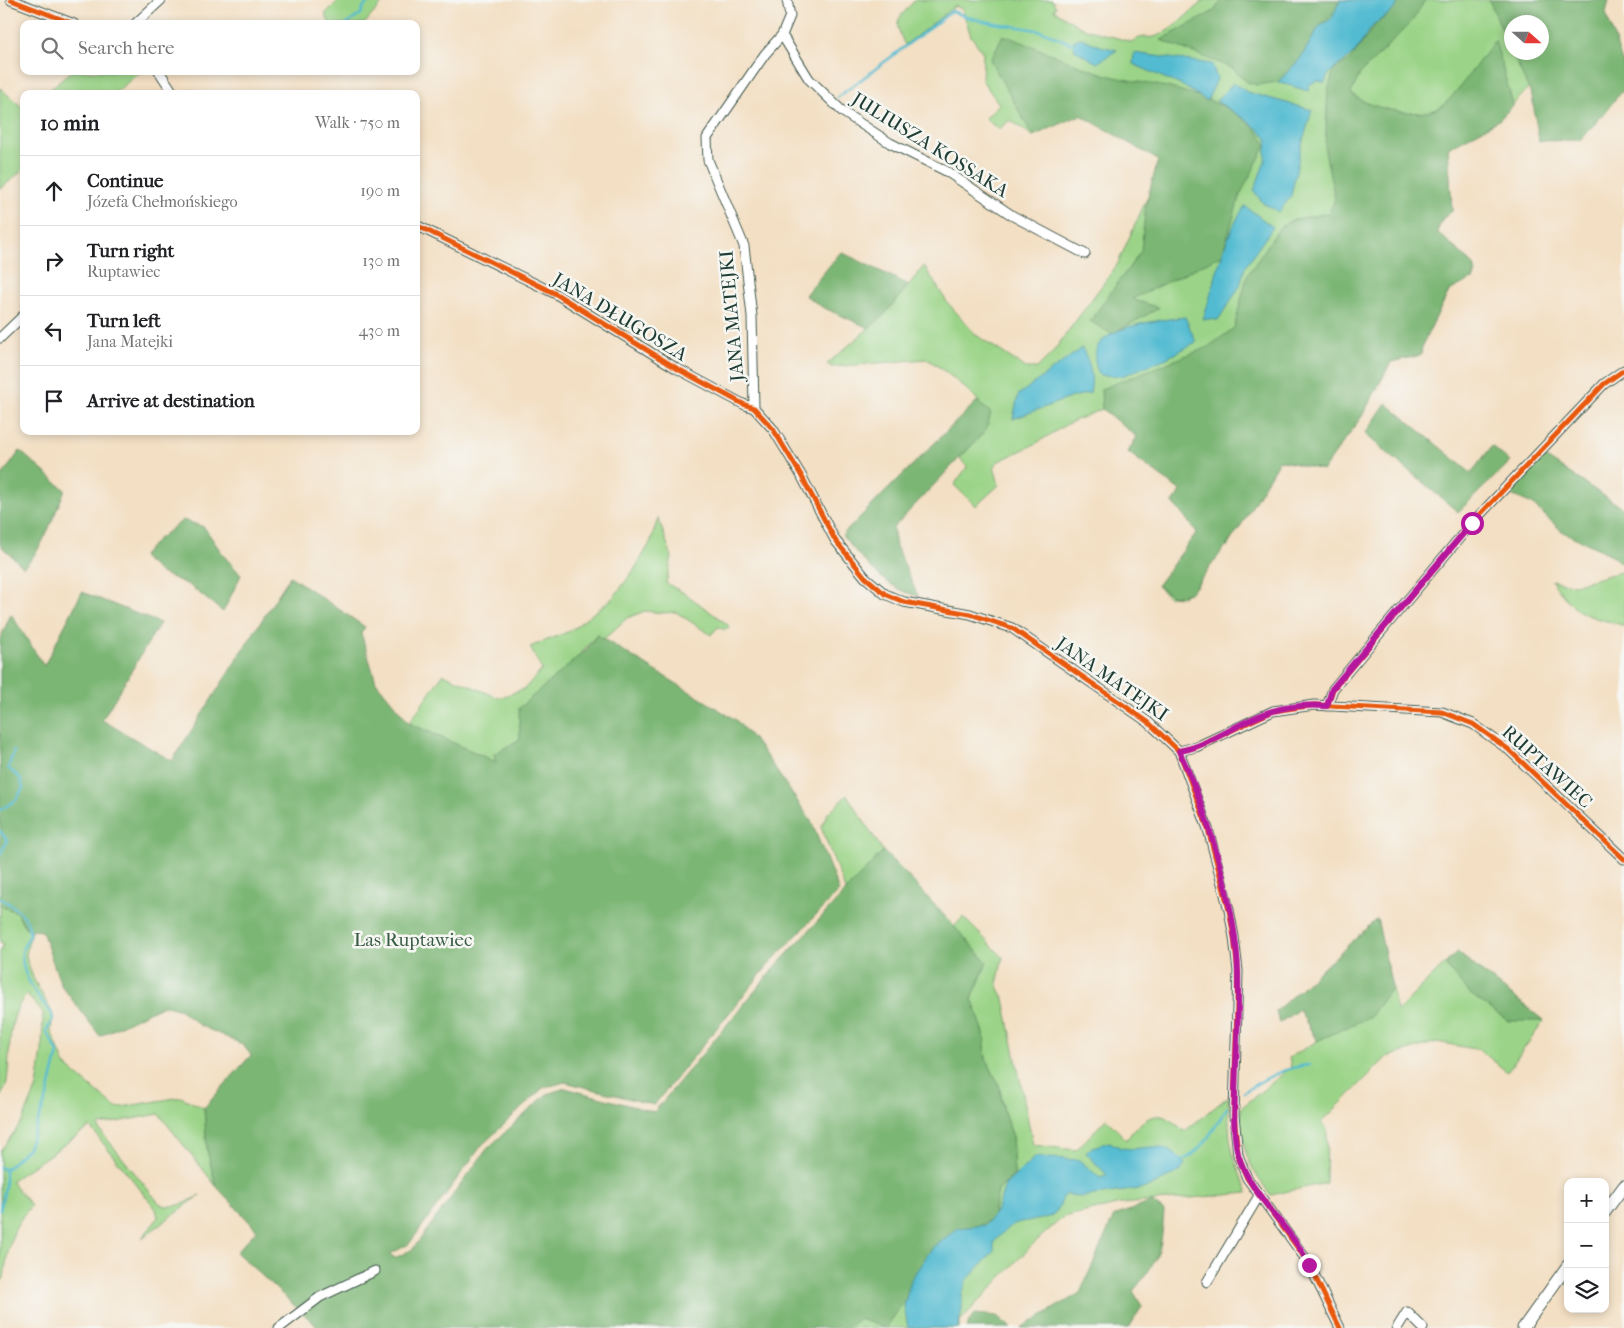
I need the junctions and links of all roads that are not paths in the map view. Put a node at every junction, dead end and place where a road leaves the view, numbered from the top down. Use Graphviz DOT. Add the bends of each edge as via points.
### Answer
graph roads {
  1 [pos="11,0"];
  2 [pos="161,0"];
  3 [pos="787,0"];
  4 [pos="64,20"];
  5 [pos="139,20"];
  6 [pos="782,35"];
  7 [pos="162,75"];
  8 [pos="171,90"];
  9 [pos="420,227"];
  10 [pos="1086,254"];
  11 [pos="20,319"];
  12 [pos="0,338"];
  13 [pos="1624,370"];
  14 [pos="754,408"];
  15 [pos="1327,706"];
  16 [pos="1179,751"];
  17 [pos="1624,859"];
  18 [pos="1624,1186"];
  19 [pos="1260,1194"];
  20 [pos="1609,1207"];
  21 [pos="1566,1268"];
  22 [pos="375,1271"];
  23 [pos="1207,1282"];
  24 [pos="279,1328"];
  25 [pos="1340,1328"];
  26 [pos="1397,1328"];
  27 [pos="1423,1328"];
  28 [pos="1523,1328"];
  1 -- 4 [label="street"];
  2 -- 5 [label="street"];
  3 -- 6 [label="street, JANA MATEJKI" via="790,16"];
  6 -- 10 [label="street, JULIUSZA KOSSAKA" via="809,79 843,112 890,143 946,171 1013,216"];
  6 -- 14 [label="street, JANA MATEJKI" via="765,54 707,138 708,160 744,246 752,316"];
  7 -- 8 [label="street"];
  9 -- 14 [label="street, JANA DŁUGOSZA" via="556,294 676,368"];
  11 -- 12 [label="street"];
  13 -- 15 [label="street" via="1604,384 1472,523 1332,689"];
  14 -- 16 [label="street, JANA MATEJKI" via="773,429 835,540 865,577 885,594 904,602 970,614 1012,628 1148,722"];
  15 -- 16 [label="street, RUPTAWIEC" via="1273,711 1196,747"];
  15 -- 17 [label="street, RUPTAWIEC" via="1442,712 1473,724 1508,749"];
  16 -- 19 [label="street, JANA MATEJKI" via="1208,829 1229,910 1238,971 1236,1146 1247,1178"];
  18 -- 20 [label="street"];
  19 -- 23 [label="street"];
  19 -- 25 [label="street, JANA MATEJKI" via="1308,1262"];
  21 -- 28 [label="street"];
  22 -- 24 [label="street" via="320,1297"];
  26 -- 27 [label="street" via="1407,1312"];
}
